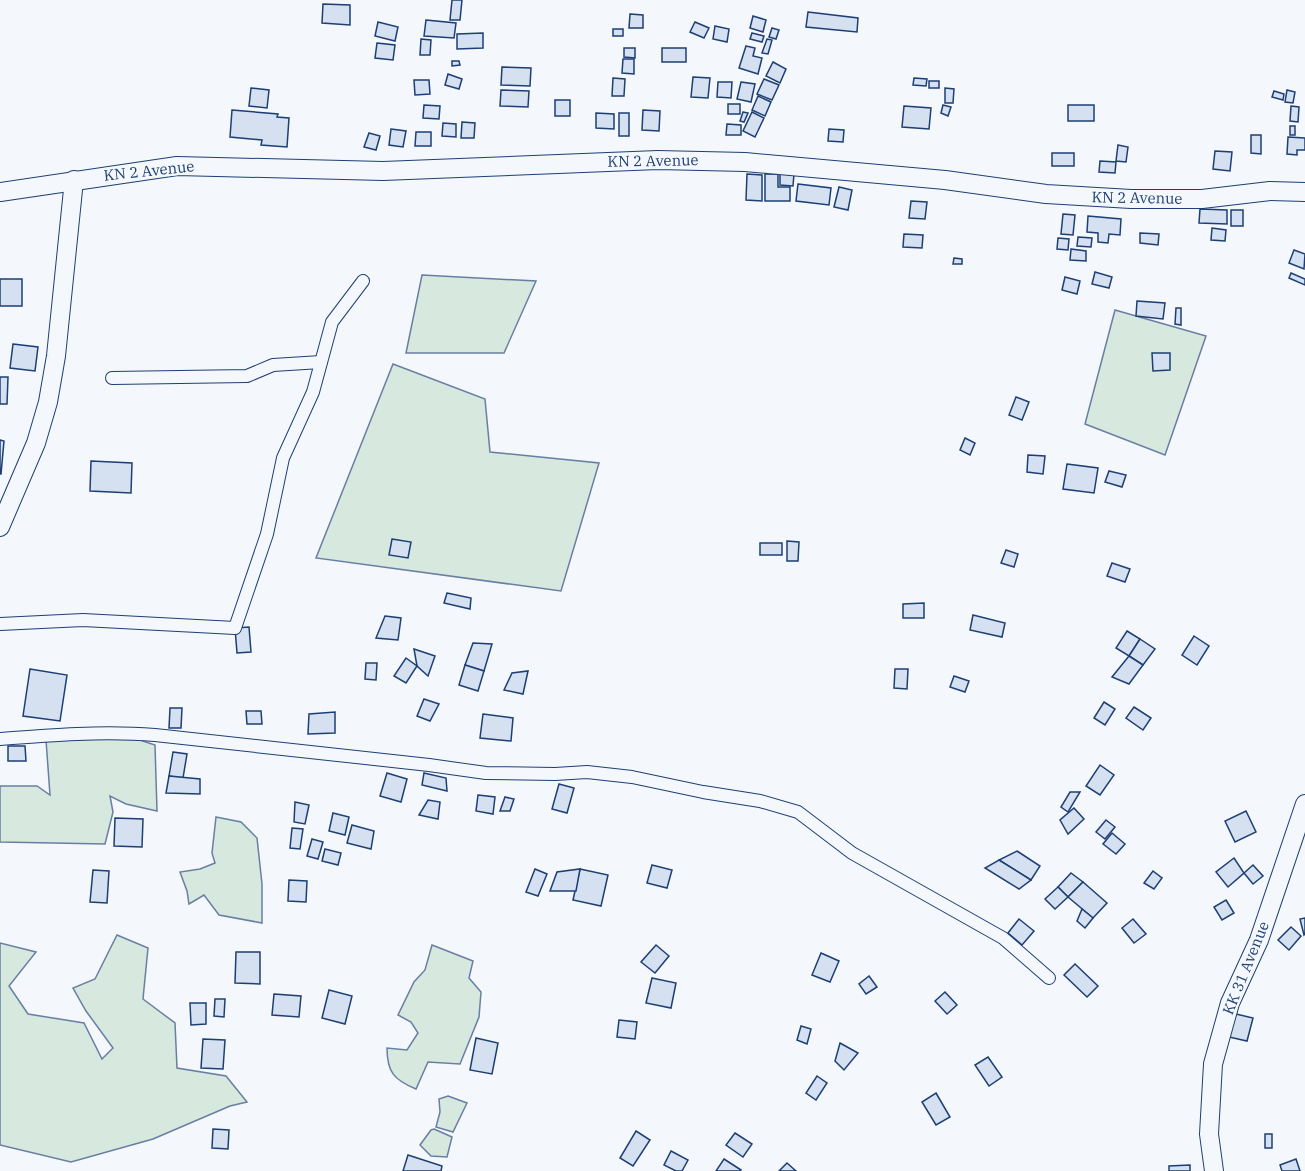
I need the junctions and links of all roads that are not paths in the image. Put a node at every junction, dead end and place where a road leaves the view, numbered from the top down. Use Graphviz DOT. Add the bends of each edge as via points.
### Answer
graph roads {
  1 [pos="74,180"];
  2 [pos="0,192"];
  3 [pos="1305,192"];
  4 [pos="363,281"];
  5 [pos="321,362"];
  6 [pos="112,378"];
  7 [pos="0,527"];
  8 [pos="0,624"];
  9 [pos="0,739"];
  10 [pos="1305,804"];
  11 [pos="1049,978"];
  12 [pos="1214,1171"];
  1 -- 2 [label="main road, KN 2 Avenue"];
  1 -- 3 [label="main road, KN 2 Avenue" via="177,166 383,171 658,160 745,162 1131,200"];
  1 -- 7 [label="main road" via="48,402 36,443"];
  4 -- 5 [label="street" via="332,322"];
  5 -- 6 [label="street" via="273,365 247,376"];
  5 -- 8 [label="street" via="313,392 283,458 267,534 235,628 83,620"];
  9 -- 11 [label="street" via="155,735 486,773 588,772 760,801 798,812 852,853 1003,938"];
  10 -- 12 [label="main road, KK 31 Avenue" via="1259,940 1230,1003 1213,1064 1209,1134"];
}
